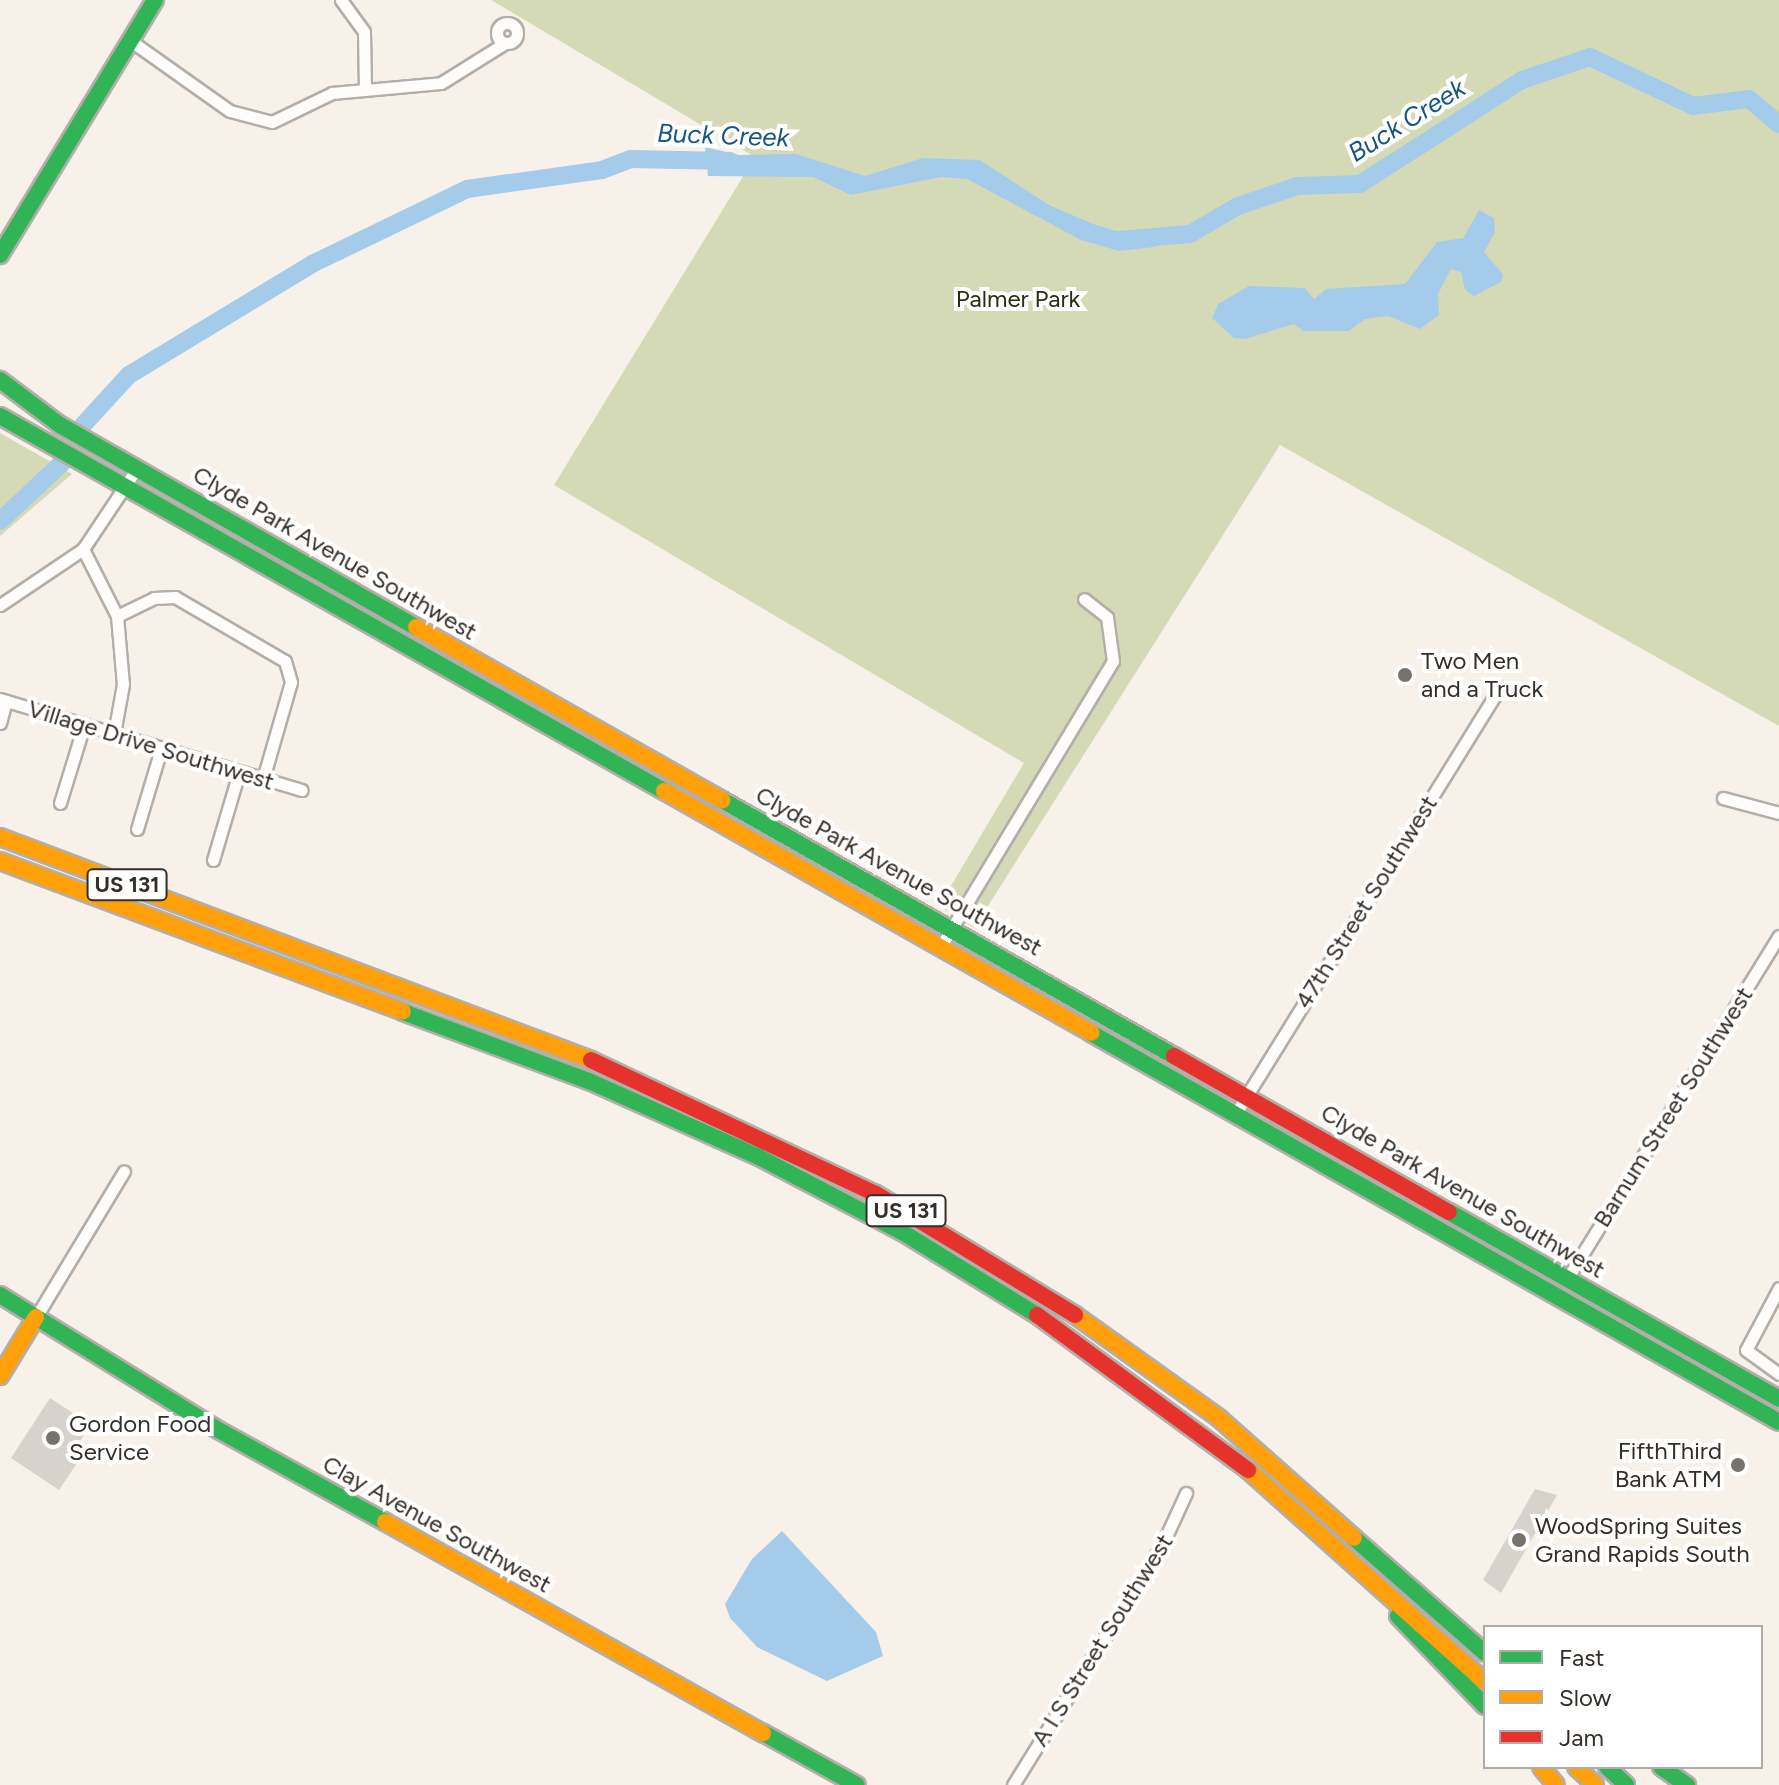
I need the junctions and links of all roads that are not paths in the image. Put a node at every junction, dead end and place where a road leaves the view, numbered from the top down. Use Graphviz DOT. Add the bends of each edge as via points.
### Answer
graph roads {
  1 [pos="155,0"];
  2 [pos="341,0"];
  3 [pos="131,41"];
  4 [pos="505,43"];
  5 [pos="365,87"];
  6 [pos="0,255"];
  7 [pos="0,380"];
  8 [pos="0,416"];
  9 [pos="137,468"];
  10 [pos="126,487"];
  11 [pos="83,549"];
  12 [pos="1084,599"];
  13 [pos="2,602"];
  14 [pos="391,612"];
  15 [pos="117,616"];
  16 [pos="381,629"];
  17 [pos="1497,692"];
  18 [pos="3,700"];
  19 [pos="0,723"];
  20 [pos="84,725"];
  21 [pos="114,734"];
  22 [pos="625,744"];
  23 [pos="161,749"];
  24 [pos="616,762"];
  25 [pos="239,772"];
  26 [pos="263,779"];
  27 [pos="302,790"];
  28 [pos="1723,798"];
  29 [pos="60,803"];
  30 [pos="1779,813"];
  31 [pos="137,829"];
  32 [pos="0,836"];
  33 [pos="213,860"];
  34 [pos="0,861"];
  35 [pos="865,878"];
  36 [pos="854,897"];
  37 [pos="952,928"];
  38 [pos="1779,936"];
  39 [pos="941,946"];
  40 [pos="1247,1095"];
  41 [pos="1236,1113"];
  42 [pos="124,1171"];
  43 [pos="1403,1208"];
  44 [pos="1451,1211"];
  45 [pos="1567,1279"];
  46 [pos="1779,1288"];
  47 [pos="0,1295"];
  48 [pos="36,1317"];
  49 [pos="1779,1374"];
  50 [pos="0,1376"];
  51 [pos="1779,1399"];
  52 [pos="1778,1420"];
  53 [pos="1275,1463"];
  54 [pos="1186,1493"];
  55 [pos="1314,1524"];
  56 [pos="1483,1633"];
  57 [pos="1483,1651"];
  58 [pos="1483,1680"];
  59 [pos="1483,1704"];
  60 [pos="1543,1769"];
  61 [pos="1578,1769"];
  62 [pos="1609,1769"];
  63 [pos="1665,1769"];
  64 [pos="857,1785"];
  65 [pos="1013,1785"];
  66 [pos="1556,1785"];
  67 [pos="1595,1785"];
  68 [pos="1626,1785"];
  69 [pos="1687,1785"];
  70 [pos="1693,1785"];
  1 -- 3 [label="main road"];
  2 -- 5 [label="street" via="364,32"];
  3 -- 5 [label="street" via="250,120 287,118 332,93"];
  3 -- 6 [label="main road"];
  4 -- 5 [label="street" via="441,83"];
  7 -- 9 [label="main road, Clyde Park Avenue Southwest" via="60,425"];
  8 -- 10 [label="main road, Clyde Park Avenue Southwest"];
  9 -- 10 [label="street"];
  9 -- 14 [label="main road, Clyde Park Avenue Southwest"];
  10 -- 11 [label="street"];
  10 -- 16 [label="main road, Clyde Park Avenue Southwest"];
  11 -- 13 [label="street" via="41,583"];
  11 -- 15 [label="street"];
  12 -- 37 [label="street" via="1107,617 1113,661"];
  14 -- 16 [label="main road"];
  14 -- 22 [label="main road, Clyde Park Avenue Southwest"];
  15 -- 21 [label="street" via="123,684"];
  15 -- 26 [label="street" via="154,598 175,597 285,661 291,682"];
  16 -- 24 [label="main road, Clyde Park Avenue Southwest"];
  17 -- 40 [label="street, 47th Street Southwest"];
  18 -- 19 [label="street"];
  18 -- 20 [label="street, Village Drive Southwest"];
  20 -- 21 [label="street, Village Drive Southwest"];
  20 -- 29 [label="street"];
  21 -- 23 [label="street, Village Drive Southwest"];
  22 -- 24 [label="main road"];
  22 -- 35 [label="main road, Clyde Park Avenue Southwest"];
  23 -- 25 [label="street, Village Drive Southwest"];
  23 -- 31 [label="street"];
  24 -- 36 [label="main road, Clyde Park Avenue Southwest"];
  25 -- 26 [label="street, Village Drive Southwest"];
  25 -- 33 [label="street"];
  26 -- 27 [label="street, Village Drive Southwest"];
  28 -- 30 [label="street"];
  32 -- 53 [label="main road, US 131" via="627,1074 781,1144 1004,1268 1150,1367"];
  34 -- 55 [label="main road, US 131" via="589,1081 813,1184 1065,1334 1185,1419"];
  35 -- 36 [label="main road"];
  35 -- 37 [label="main road, Clyde Park Avenue Southwest"];
  36 -- 39 [label="main road, Clyde Park Avenue Southwest"];
  37 -- 39 [label="street"];
  37 -- 40 [label="main road, Clyde Park Avenue Southwest"];
  38 -- 45 [label="street, Barnum Street Southwest"];
  39 -- 41 [label="main road, Clyde Park Avenue Southwest"];
  40 -- 41 [label="street, 47th Street Southwest"];
  40 -- 44 [label="main road, Clyde Park Avenue Southwest"];
  41 -- 43 [label="main road, Clyde Park Avenue Southwest"];
  42 -- 48 [label="street"];
  43 -- 44 [label="main road" via="1441,1222"];
  43 -- 52 [label="main road, Clyde Park Avenue Southwest"];
  44 -- 45 [label="main road, Clyde Park Avenue Southwest"];
  45 -- 51 [label="main road, Clyde Park Avenue Southwest"];
  46 -- 49 [label="street" via="1746,1350"];
  47 -- 48 [label="main road, Clay Avenue Southwest"];
  48 -- 50 [label="main road"];
  48 -- 64 [label="main road, Clay Avenue Southwest" via="215,1428"];
  53 -- 56 [label="main road"];
  53 -- 57 [label="main road, US 131"];
  54 -- 65 [label="street, A I S Street Southwest" via="1163,1543"];
  55 -- 58 [label="main road, US 131"];
  55 -- 59 [label="main road"];
  60 -- 66 [label="main road"];
  61 -- 67 [label="main road"];
  62 -- 68 [label="main road"];
  63 -- 69 [label="main road"];
  63 -- 70 [label="main road"];
}
